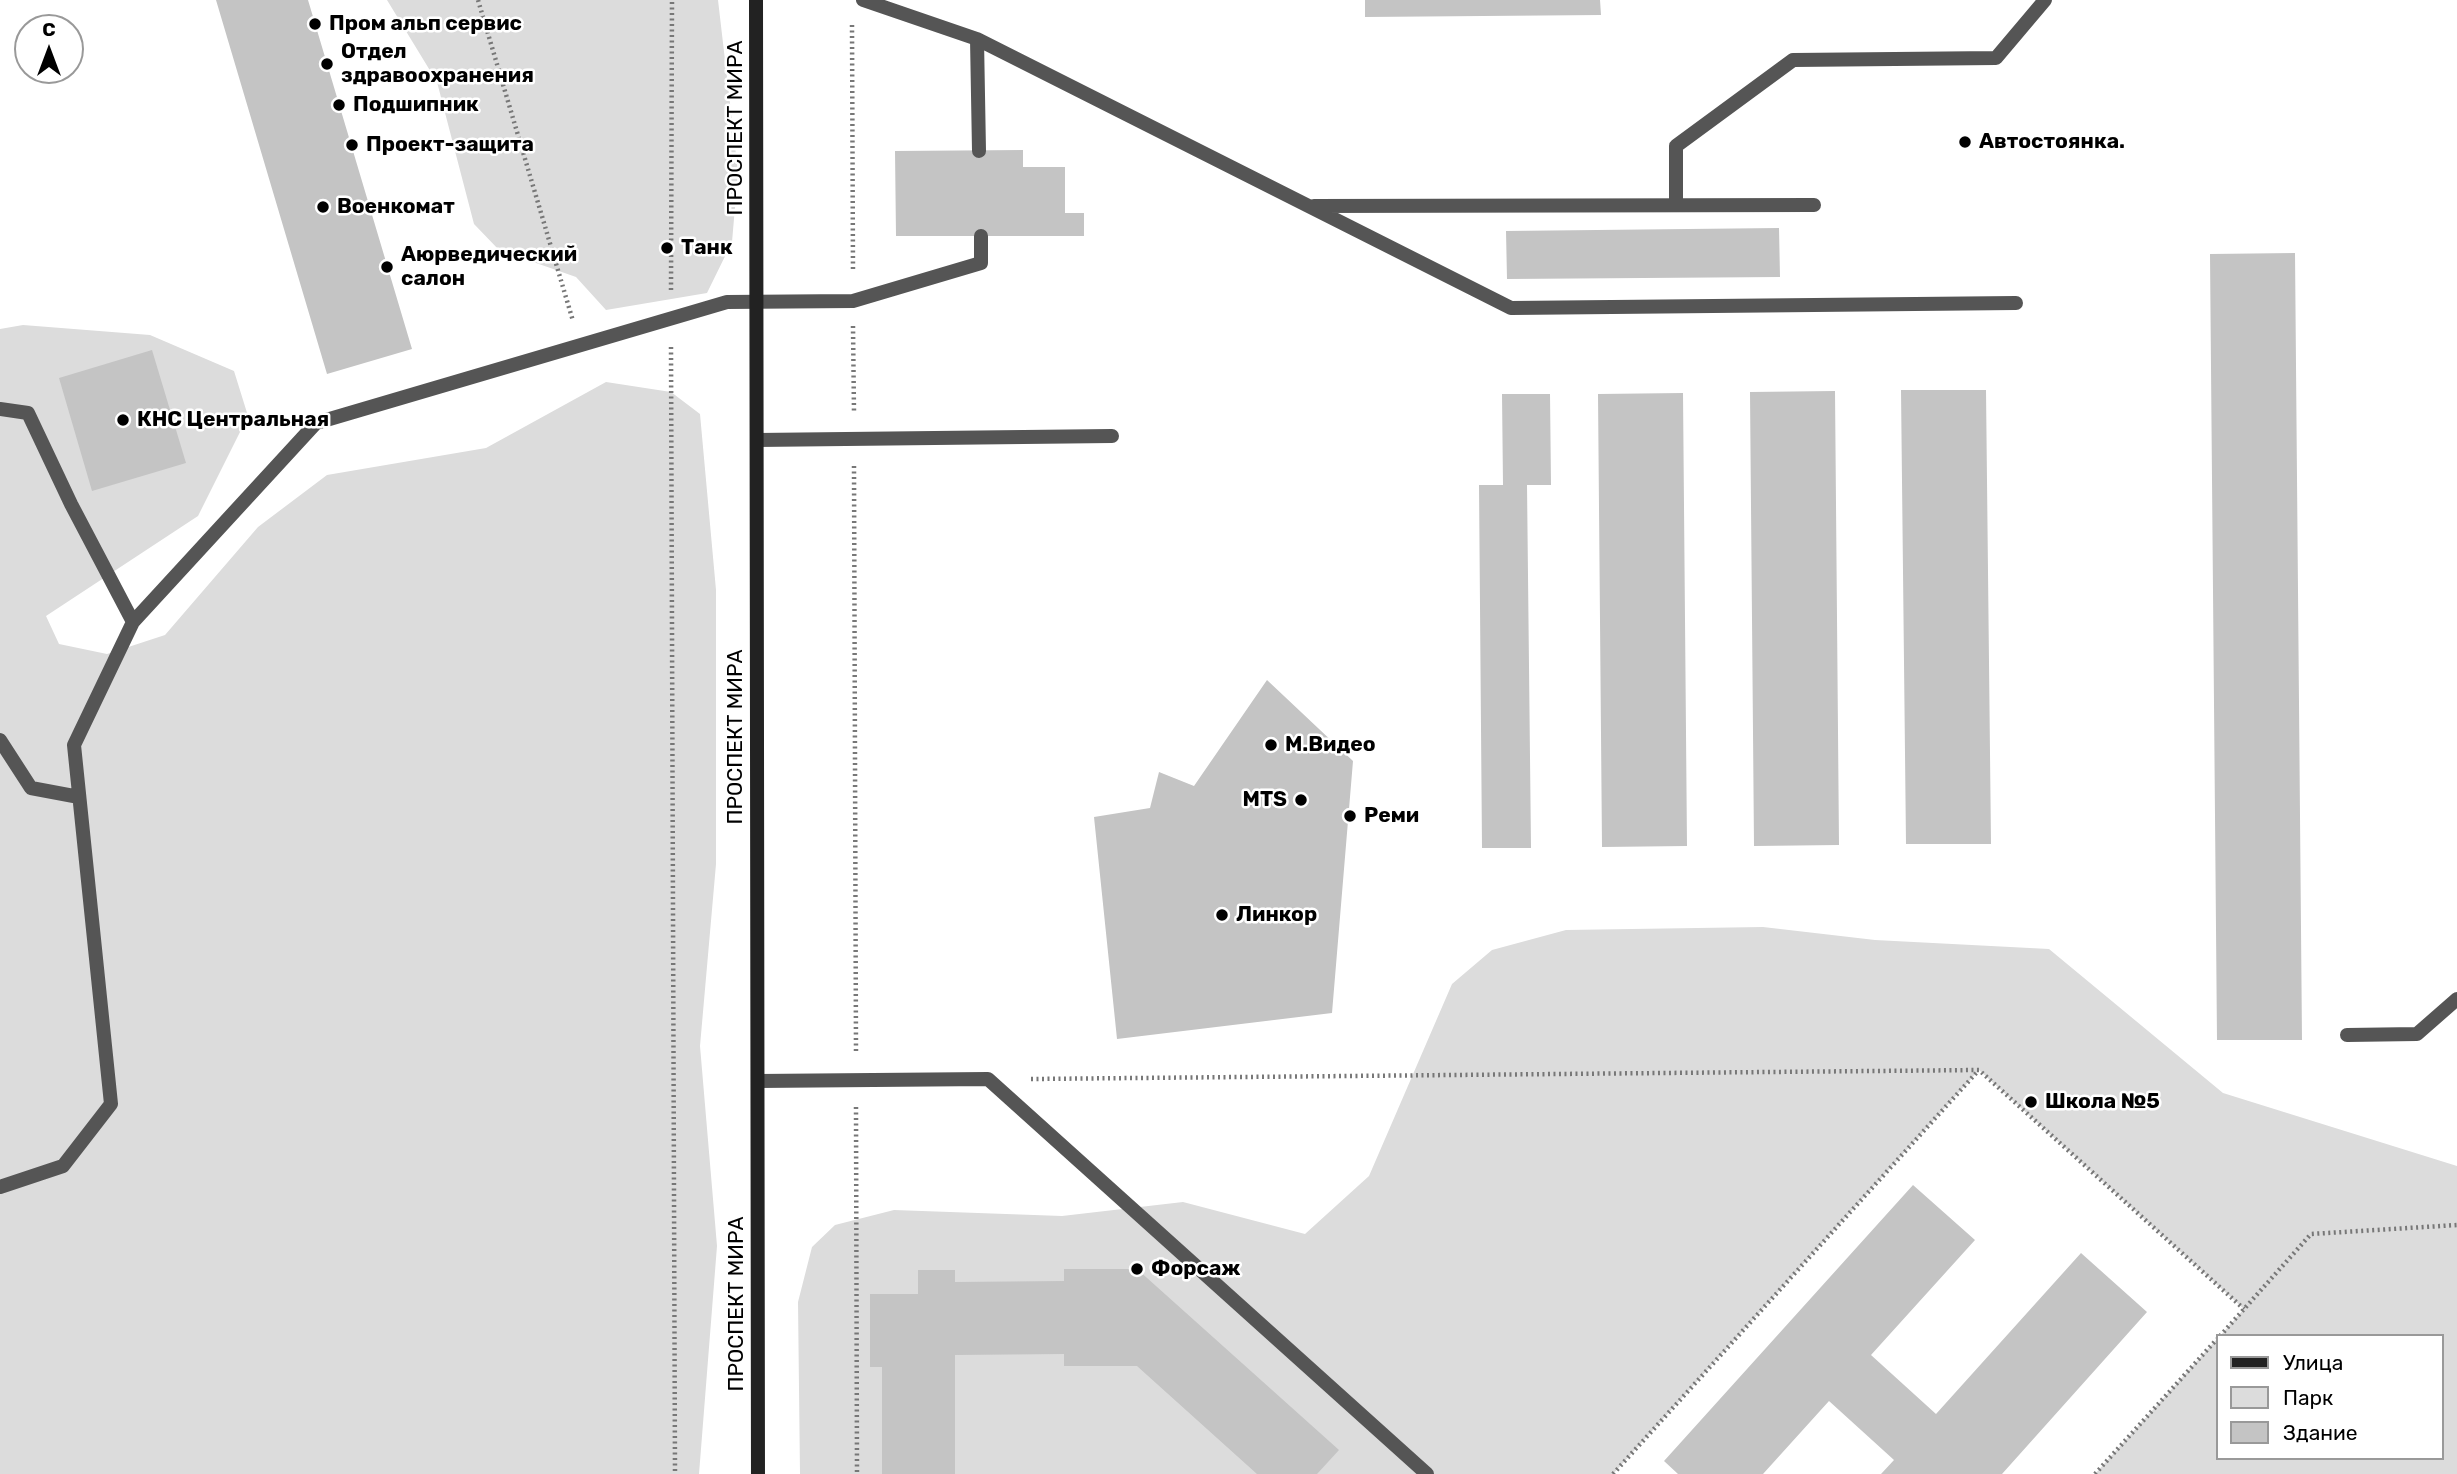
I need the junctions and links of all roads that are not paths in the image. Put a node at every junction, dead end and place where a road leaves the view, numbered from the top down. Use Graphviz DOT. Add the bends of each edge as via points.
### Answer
graph roads {
  1 [pos="756,0"];
  2 [pos="863,0"];
  3 [pos="2045,0"];
  4 [pos="977,39"];
  5 [pos="979,151"];
  6 [pos="1676,205"];
  7 [pos="1814,205"];
  8 [pos="1309,206"];
  9 [pos="981,236"];
  10 [pos="757,302"];
  11 [pos="2016,303"];
  12 [pos="0,409"];
  13 [pos="1112,436"];
  14 [pos="757,440"];
  15 [pos="133,622"];
  16 [pos="0,740"];
  17 [pos="79,797"];
  18 [pos="2457,999"];
  19 [pos="2347,1035"];
  20 [pos="758,1081"];
  21 [pos="0,1187"];
  22 [pos="758,1474"];
  23 [pos="1427,1474"];
  1 -- 10 [label="street, ПРОСПЕКТ МИРА"];
  2 -- 4 [label="lane"];
  3 -- 6 [label="lane" via="1996,58 1793,60 1676,146"];
  4 -- 5 [label="lane"];
  4 -- 8 [label="lane"];
  6 -- 7 [label="lane"];
  6 -- 8 [label="lane"];
  8 -- 11 [label="lane" via="1511,307"];
  9 -- 10 [label="lane" via="981,263 853,302"];
  10 -- 14 [label="street, ПРОСПЕКТ МИРА"];
  10 -- 15 [label="lane" via="727,302 316,423"];
  12 -- 15 [label="lane" via="28,413"];
  13 -- 14 [label="lane"];
  14 -- 20 [label="street, ПРОСПЕКТ МИРА"];
  15 -- 17 [label="lane" via="74,745"];
  16 -- 17 [label="lane" via="31,788"];
  17 -- 21 [label="lane" via="111,1104 64,1166"];
  18 -- 19 [label="lane" via="2417,1034"];
  20 -- 22 [label="street, ПРОСПЕКТ МИРА"];
  20 -- 23 [label="lane" via="988,1079"];
}
